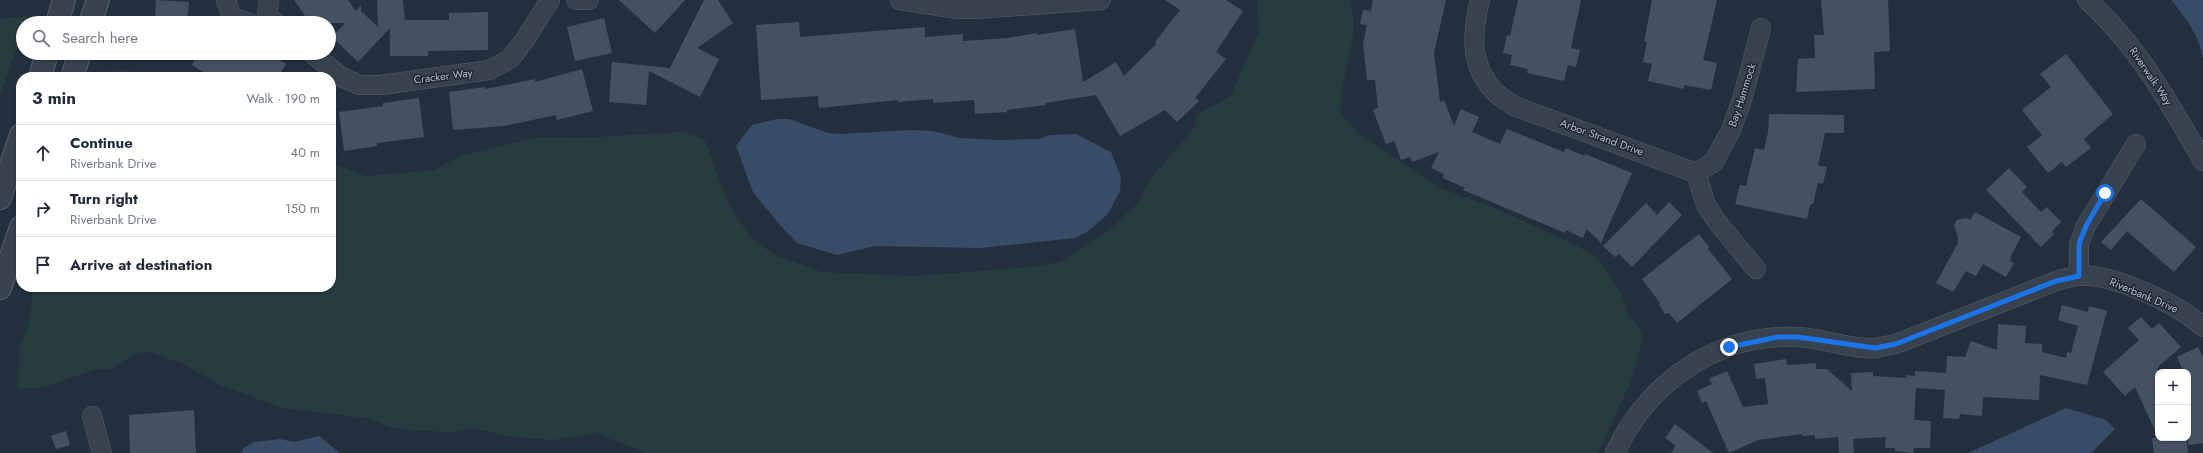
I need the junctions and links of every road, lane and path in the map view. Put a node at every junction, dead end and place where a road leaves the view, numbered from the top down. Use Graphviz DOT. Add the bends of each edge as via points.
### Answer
graph roads {
  1 [pos="64,0"];
  2 [pos="98,0"];
  3 [pos="226,0"];
  4 [pos="550,0"];
  5 [pos="576,0"];
  6 [pos="589,0"];
  7 [pos="900,0"];
  8 [pos="1101,0"];
  9 [pos="1480,0"];
  10 [pos="2087,0"];
  11 [pos="59,16"];
  12 [pos="92,16"];
  13 [pos="232,16"];
  14 [pos="1761,28"];
  15 [pos="45,60"];
  16 [pos="78,60"];
  17 [pos="321,60"];
  18 [pos="41,72"];
  19 [pos="74,72"];
  20 [pos="336,72"];
  21 [pos="336,72"];
  22 [pos="2136,144"];
  23 [pos="16,150"];
  24 [pos="2203,161"];
  25 [pos="1696,173"];
  26 [pos="0,198"];
  27 [pos="16,242"];
  28 [pos="1756,269"];
  29 [pos="2079,276"];
  30 [pos="0,288"];
  31 [pos="2203,328"];
  32 [pos="92,416"];
  33 [pos="102,453"];
  34 [pos="1615,453"];
  1 -- 11 [label="street"];
  2 -- 12 [label="street"];
  3 -- 13 [label="street"];
  4 -- 21 [label="street, Cracker Way" via="510,59 489,70 360,85"];
  5 -- 6 [label="street"];
  7 -- 8 [label="street" via="958,9"];
  9 -- 25 [label="street, Arbor Strand Drive" via="1474,27 1473,48 1480,72 1494,92 1514,106"];
  10 -- 24 [label="street, Riverwalk Way" via="2144,62"];
  14 -- 25 [label="street, Bay Hammock" via="1742,100 1731,130 1714,162"];
  15 -- 18 [label="street"];
  16 -- 19 [label="street"];
  17 -- 20 [label="street, Cracker Way"];
  22 -- 29 [label="street" via="2086,226 2079,244"];
  23 -- 26 [label="street"];
  25 -- 28 [label="street" via="1706,205"];
  27 -- 30 [label="street"];
  29 -- 31 [label="street, Riverbank Drive" via="2100,277 2144,292 2185,313"];
  29 -- 34 [label="street, Riverbank Drive" via="2056,281 1896,344 1875,348 1798,337 1778,337 1729,347 1705,356 1666,383 1634,418"];
  32 -- 33 [label="street"];
}
